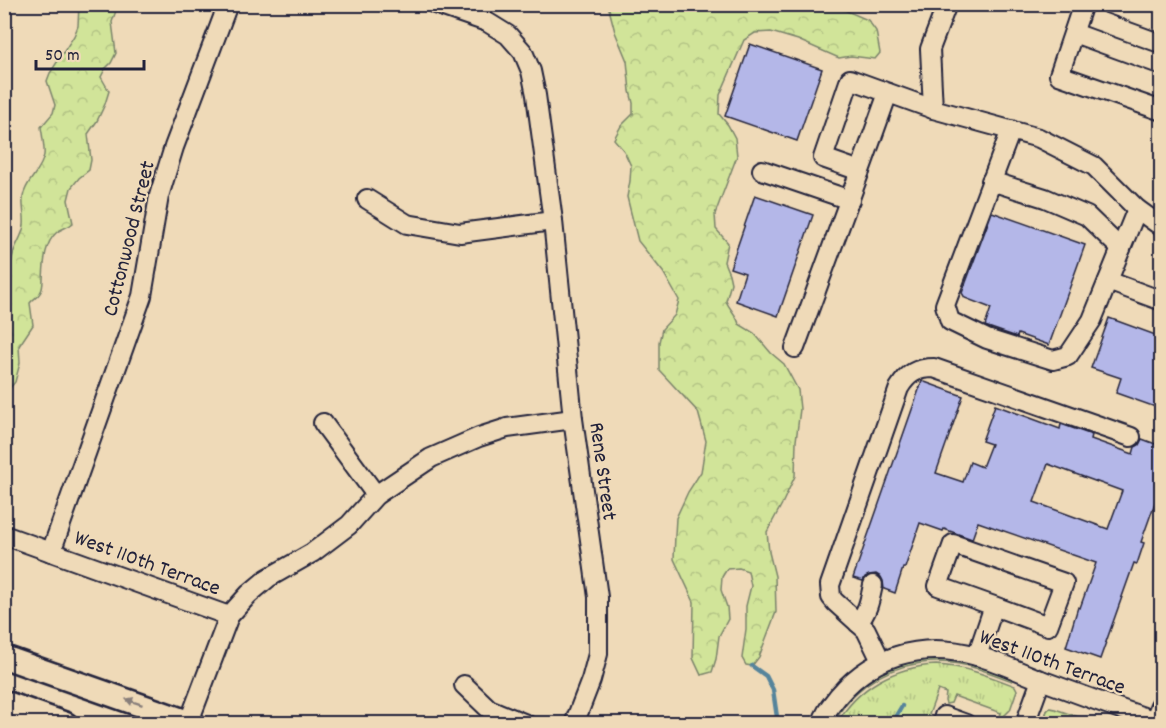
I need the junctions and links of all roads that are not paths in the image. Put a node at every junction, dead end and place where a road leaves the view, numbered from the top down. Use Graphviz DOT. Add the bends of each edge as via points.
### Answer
graph roads {
  1 [pos="228,4"];
  2 [pos="435,4"];
  3 [pos="947,4"];
  4 [pos="1083,4"];
  5 [pos="1110,4"];
  6 [pos="1161,23"];
  7 [pos="1074,33"];
  8 [pos="1161,65"];
  9 [pos="888,93"];
  10 [pos="933,108"];
  11 [pos="1161,111"];
  12 [pos="1011,130"];
  13 [pos="762,170"];
  14 [pos="860,171"];
  15 [pos="991,181"];
  16 [pos="367,199"];
  17 [pos="850,200"];
  18 [pos="1137,209"];
  19 [pos="553,221"];
  20 [pos="1161,227"];
  21 [pos="1121,249"];
  22 [pos="1108,281"];
  23 [pos="1161,301"];
  24 [pos="795,348"];
  25 [pos="573,419"];
  26 [pos="323,423"];
  27 [pos="1131,437"];
  28 [pos="376,495"];
  29 [pos="4,536"];
  30 [pos="51,552"];
  31 [pos="873,585"];
  32 [pos="994,606"];
  33 [pos="229,616"];
  34 [pos="858,623"];
  35 [pos="977,656"];
  36 [pos="4,657"];
  37 [pos="889,658"];
  38 [pos="1041,680"];
  39 [pos="464,685"];
  40 [pos="4,702"];
  41 [pos="1159,719"];
  42 [pos="66,723"];
  43 [pos="190,723"];
  44 [pos="526,723"];
  45 [pos="574,723"];
  46 [pos="821,723"];
  47 [pos="942,723"];
  48 [pos="966,723"];
  49 [pos="1018,723"];
  50 [pos="1026,723"];
  1 -- 30 [label="street, Cottonwood Street" via="159,196 142,296"];
  2 -- 19 [label="street, Rene Street" via="487,22 508,35 523,52 536,95"];
  3 -- 10 [label="street" via="930,48"];
  4 -- 7 [label="street"];
  5 -- 6 [label="street"];
  7 -- 8 [label="street"];
  7 -- 11 [label="street" via="1059,75"];
  9 -- 10 [label="street"];
  9 -- 14 [label="street"];
  9 -- 14 [label="street" via="850,79 823,158"];
  10 -- 12 [label="street"];
  12 -- 15 [label="street"];
  12 -- 18 [label="street" via="1039,138 1094,166"];
  13 -- 17 [label="street"];
  14 -- 17 [label="street"];
  15 -- 21 [label="street" via="1087,216"];
  15 -- 22 [label="street" via="945,305 950,321 987,339 1053,360 1068,356 1092,320"];
  16 -- 19 [label="street" via="407,224 460,233"];
  17 -- 24 [label="street"];
  18 -- 20 [label="street"];
  18 -- 21 [label="street"];
  19 -- 25 [label="street, Rene Street"];
  21 -- 22 [label="street"];
  22 -- 23 [label="street"];
  25 -- 28 [label="street, West 110th Terrace" via="507,428 479,437 431,458"];
  25 -- 45 [label="street, Rene Street" via="599,627 591,680"];
  26 -- 28 [label="street"];
  27 -- 34 [label="street" via="934,368 915,370 899,388 830,585 831,597"];
  28 -- 33 [label="street, West 110th Terrace" via="349,525 312,553 268,578"];
  29 -- 30 [label="street, West 110th Terrace"];
  30 -- 33 [label="street, West 110th Terrace"];
  31 -- 34 [label="street" via="869,604"];
  32 -- 32 [label="street" via="1048,626 1064,583 953,544 938,586"];
  32 -- 35 [label="street"];
  33 -- 43 [label="street"];
  34 -- 37 [label="street"];
  35 -- 37 [label="street, West 110th Terrace" via="948,650"];
  35 -- 38 [label="street, West 110th Terrace"];
  43 -- 36 [label="main road, one-way"];
  37 -- 46 [label="street" via="848,685"];
  38 -- 41 [label="street, West 110th Terrace" via="1116,708"];
  38 -- 50 [label="street"];
  39 -- 44 [label="street" via="489,709"];
  40 -- 42 [label="main road"];
  47 -- 48 [label="street" via="944,716"];
  49 -- 50 [label="street"];
}
